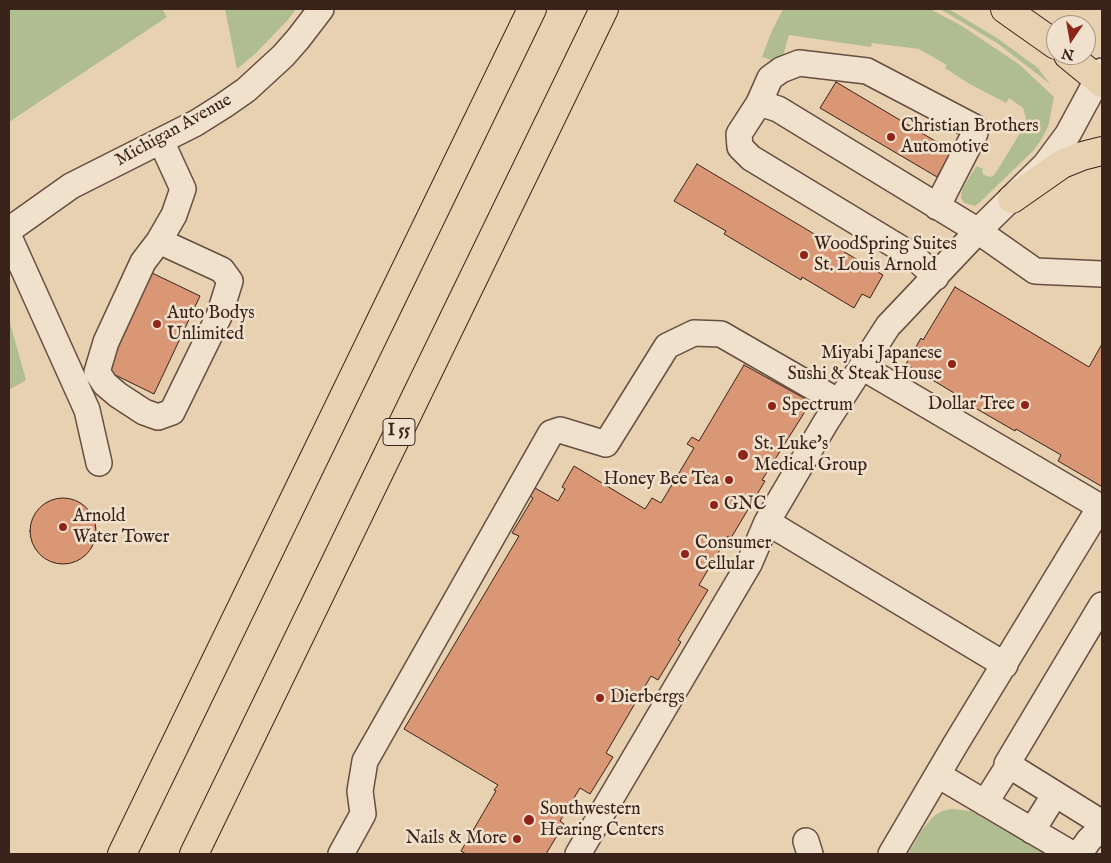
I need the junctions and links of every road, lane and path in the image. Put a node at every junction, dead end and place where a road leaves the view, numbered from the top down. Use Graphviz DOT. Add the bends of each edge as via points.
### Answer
graph roads {
  1 [pos="321,9"];
  2 [pos="532,9"];
  3 [pos="604,9"];
  4 [pos="1005,9"];
  5 [pos="1046,38"];
  6 [pos="1082,65"];
  7 [pos="1101,78"];
  8 [pos="759,102"];
  9 [pos="161,141"];
  10 [pos="1102,151"];
  11 [pos="1012,199"];
  12 [pos="937,207"];
  13 [pos="9,230"];
  14 [pos="978,232"];
  15 [pos="9,236"];
  16 [pos="159,241"];
  17 [pos="1102,274"];
  18 [pos="936,277"];
  19 [pos="862,367"];
  20 [pos="839,402"];
  21 [pos="99,463"];
  22 [pos="1101,507"];
  23 [pos="767,522"];
  24 [pos="1102,605"];
  25 [pos="1005,665"];
  26 [pos="1009,765"];
  27 [pos="938,775"];
  28 [pos="1055,794"];
  29 [pos="985,803"];
  30 [pos="1102,823"];
  31 [pos="1102,827"];
  32 [pos="1032,831"];
  33 [pos="122,854"];
  34 [pos="194,854"];
  35 [pos="341,854"];
  36 [pos="578,854"];
  37 [pos="891,854"];
  38 [pos="1072,854"];
  39 [pos="1079,854"];
  1 -- 9 [label="street, Michigan Avenue" via="288,50 246,90 203,119"];
  2 -- 33 [label="main road"];
  3 -- 34 [label="main road, I 55"];
  4 -- 5 [label="main road"];
  6 -- 7 [label="main road"];
  7 -- 11 [label="street" via="1056,152"];
  8 -- 12 [label="street" via="778,109"];
  8 -- 12 [label="street" via="770,78 799,62 867,71 974,127 975,133"];
  8 -- 18 [label="street" via="739,134 740,148 750,158 913,256"];
  9 -- 13 [label="street, Michigan Avenue" via="71,186"];
  9 -- 16 [label="street" via="183,189 174,215"];
  10 -- 11 [label="main road" via="1062,164"];
  11 -- 14 [label="street"];
  12 -- 14 [label="street"];
  14 -- 17 [label="street" via="1035,271"];
  14 -- 18 [label="street"];
  15 -- 21 [label="street" via="87,410"];
  16 -- 16 [label="street" via="143,262 106,342 97,372 118,395 158,417 172,412 219,316 230,281 222,270"];
  18 -- 19 [label="street" via="888,326"];
  19 -- 20 [label="street"];
  19 -- 22 [label="street"];
  20 -- 23 [label="street"];
  20 -- 35 [label="street" via="721,334 694,333 666,346 606,444 560,430 551,433 365,761 360,791 363,814"];
  22 -- 25 [label="street"];
  23 -- 25 [label="street"];
  23 -- 36 [label="street" via="749,564"];
  24 -- 26 [label="street"];
  25 -- 27 [label="street"];
  26 -- 28 [label="street"];
  26 -- 29 [label="street"];
  27 -- 29 [label="street"];
  27 -- 37 [label="street"];
  28 -- 30 [label="street"];
  28 -- 32 [label="street"];
  29 -- 32 [label="street"];
  31 -- 39 [label="street"];
  32 -- 38 [label="street"];
}
